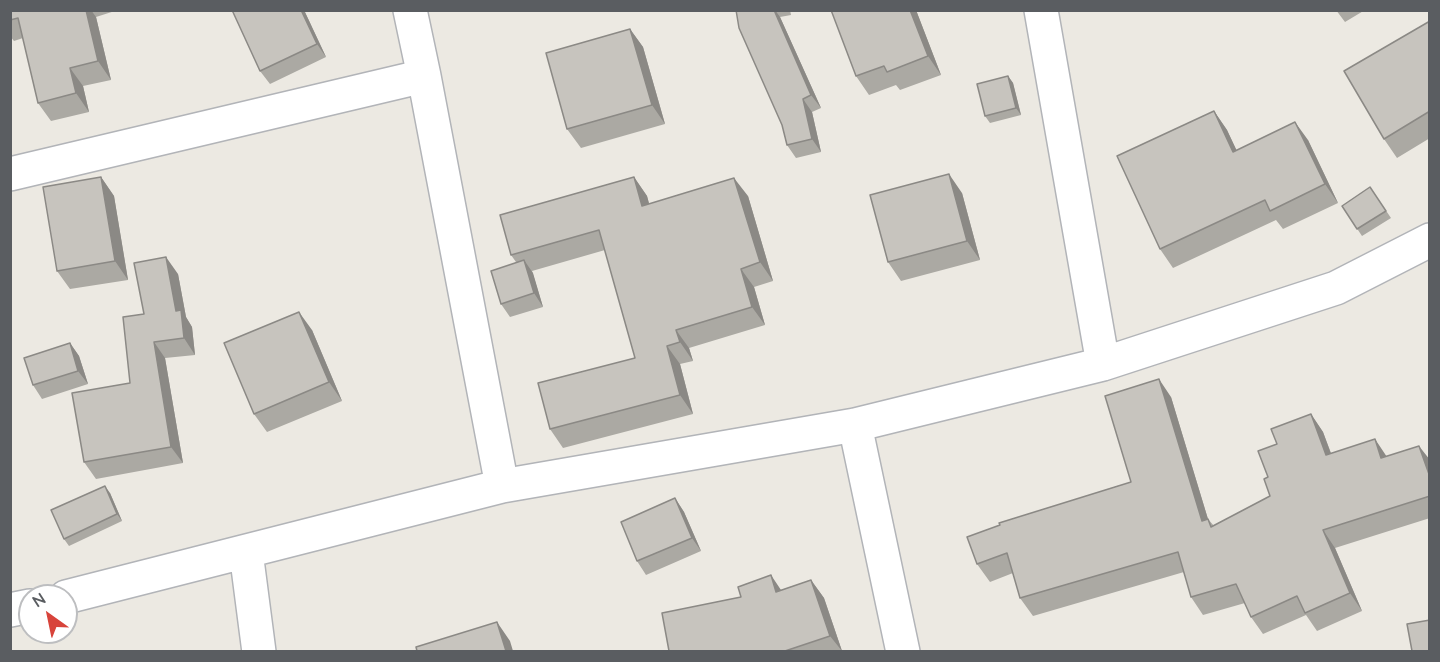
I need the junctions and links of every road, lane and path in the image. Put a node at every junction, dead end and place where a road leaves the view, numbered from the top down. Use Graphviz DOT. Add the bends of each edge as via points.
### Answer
graph roads {
  1 [pos="410,10"];
  2 [pos="1041,10"];
  3 [pos="424,76"];
  4 [pos="10,174"];
  5 [pos="1430,240"];
  6 [pos="1103,364"];
  7 [pos="855,425"];
  8 [pos="502,486"];
  9 [pos="246,552"];
  10 [pos="78,594"];
  11 [pos="258,651"];
  12 [pos="903,651"];
  1 -- 3 [label="street"];
  2 -- 6 [label="street"];
  3 -- 4 [label="street"];
  3 -- 8 [label="street"];
  5 -- 6 [label="street" via="1336,288"];
  6 -- 7 [label="street"];
  7 -- 8 [label="street"];
  7 -- 12 [label="street"];
  8 -- 9 [label="street"];
  9 -- 10 [label="street"];
  9 -- 11 [label="street"];
}
